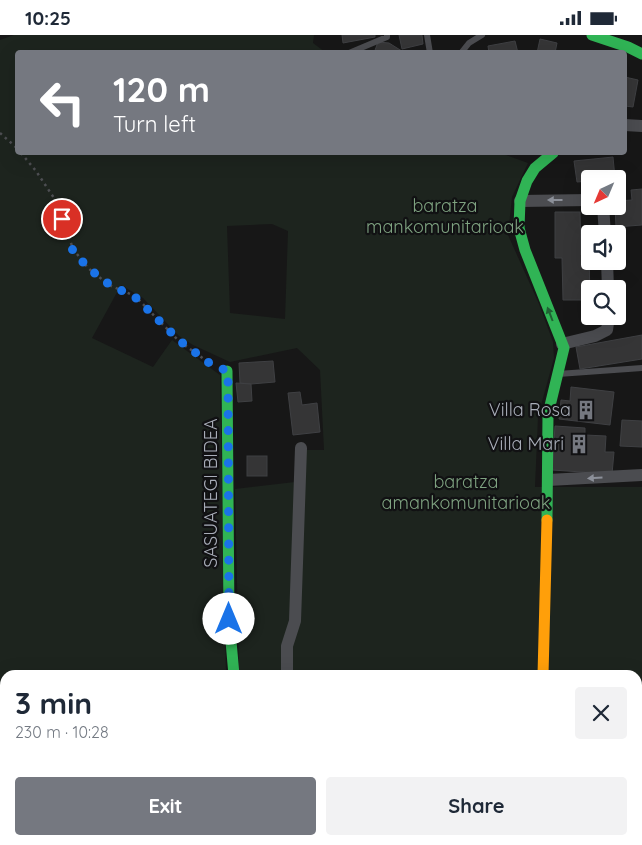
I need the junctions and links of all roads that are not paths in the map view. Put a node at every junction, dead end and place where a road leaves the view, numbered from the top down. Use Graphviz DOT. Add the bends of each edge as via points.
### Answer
graph roads {
  1 [pos="387,35"];
  2 [pos="427,35"];
  3 [pos="482,35"];
  4 [pos="592,35"];
  5 [pos="356,50"];
  6 [pos="430,50"];
  7 [pos="463,50"];
  8 [pos="642,54"];
  9 [pos="627,125"];
  10 [pos="642,126"];
  11 [pos="551,155"];
  12 [pos="581,200"];
  13 [pos="520,201"];
  14 [pos="608,325"];
  15 [pos="562,344"];
  16 [pos="642,368"];
  17 [pos="228,371"];
  18 [pos="557,375"];
  19 [pos="301,447"];
  20 [pos="642,475"];
  21 [pos="548,480"];
  22 [pos="234,670"];
  23 [pos="287,670"];
  24 [pos="543,670"];
  1 -- 5 [label="lane"];
  2 -- 6 [label="lane"];
  3 -- 7 [label="lane"];
  4 -- 8 [label="street"];
  9 -- 10 [label="street"];
  11 -- 13 [label="street" via="535,168"];
  12 -- 13 [label="street, one-way"];
  15 -- 13 [label="street, one-way" via="525,250 519,228"];
  14 -- 15 [label="street" via="607,330 595,336"];
  15 -- 18 [label="street" via="564,348"];
  16 -- 18 [label="lane"];
  17 -- 22 [label="street, SASUATEGI BIDEA" via="229,619"];
  18 -- 21 [label="street" via="548,414"];
  19 -- 23 [label="street" via="295,621 287,646"];
  20 -- 21 [label="street, one-way"];
  21 -- 24 [label="street"];
}
